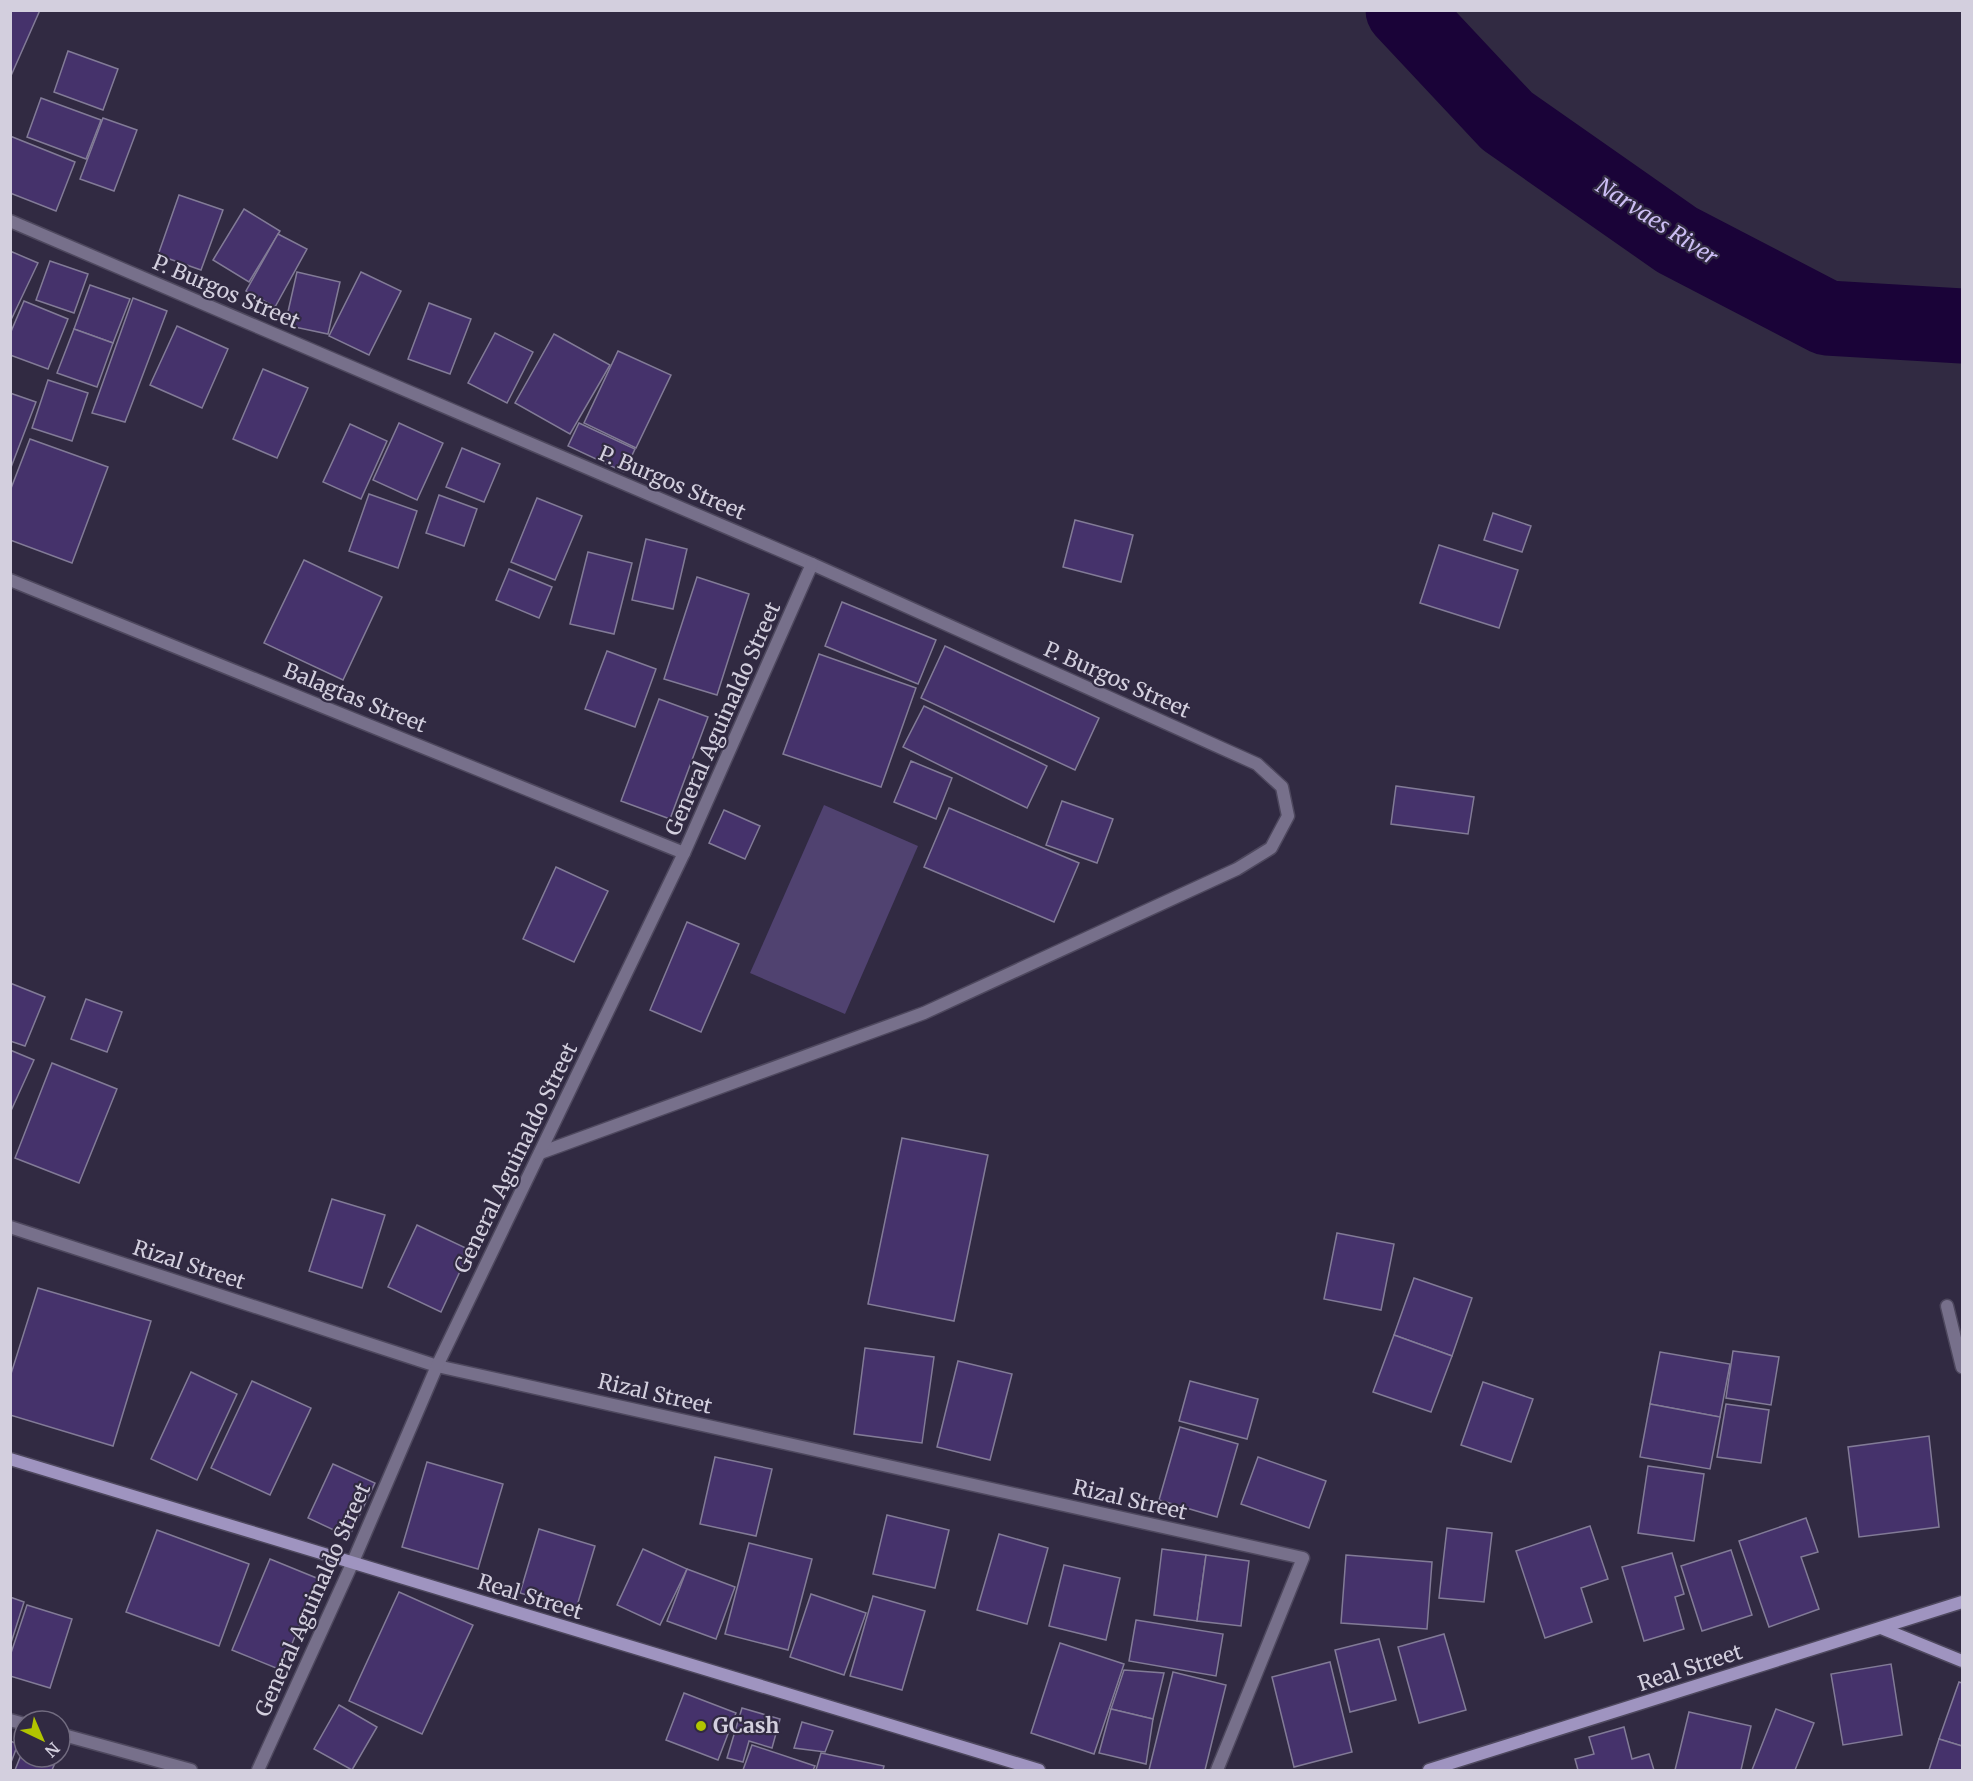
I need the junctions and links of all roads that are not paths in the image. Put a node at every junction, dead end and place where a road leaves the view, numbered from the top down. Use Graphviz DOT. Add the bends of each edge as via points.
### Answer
graph roads {
  1 [pos="10,221"];
  2 [pos="812,564"];
  3 [pos="10,580"];
  4 [pos="684,853"];
  5 [pos="540,1153"];
  6 [pos="10,1227"];
  7 [pos="1947,1306"];
  8 [pos="437,1366"];
  9 [pos="1962,1367"];
  10 [pos="10,1459"];
  11 [pos="352,1564"];
  12 [pos="1962,1602"];
  13 [pos="1881,1628"];
  14 [pos="1962,1661"];
  15 [pos="72,1737"];
  16 [pos="191,1770"];
  17 [pos="258,1770"];
  18 [pos="1039,1770"];
  19 [pos="1217,1770"];
  20 [pos="1429,1770"];
  1 -- 2 [label="street, P. Burgos Street"];
  2 -- 4 [label="street, General Aguinaldo Street"];
  2 -- 5 [label="street, P. Burgos Street" via="1257,764 1282,787 1288,816 1271,848 1237,869 924,1013"];
  3 -- 4 [label="street, Balagtas Street"];
  4 -- 5 [label="street, General Aguinaldo Street"];
  5 -- 8 [label="street, General Aguinaldo Street"];
  6 -- 8 [label="street, Rizal Street"];
  7 -- 9 [label="street"];
  8 -- 11 [label="street, General Aguinaldo Street"];
  8 -- 19 [label="street, Rizal Street" via="1303,1558"];
  10 -- 11 [label="main road, Real Street"];
  11 -- 17 [label="street, General Aguinaldo Street"];
  11 -- 18 [label="main road, Real Street"];
  12 -- 13 [label="main road, Real Street"];
  13 -- 14 [label="main road"];
  13 -- 20 [label="main road, Real Street"];
  15 -- 16 [label="street"];
}
